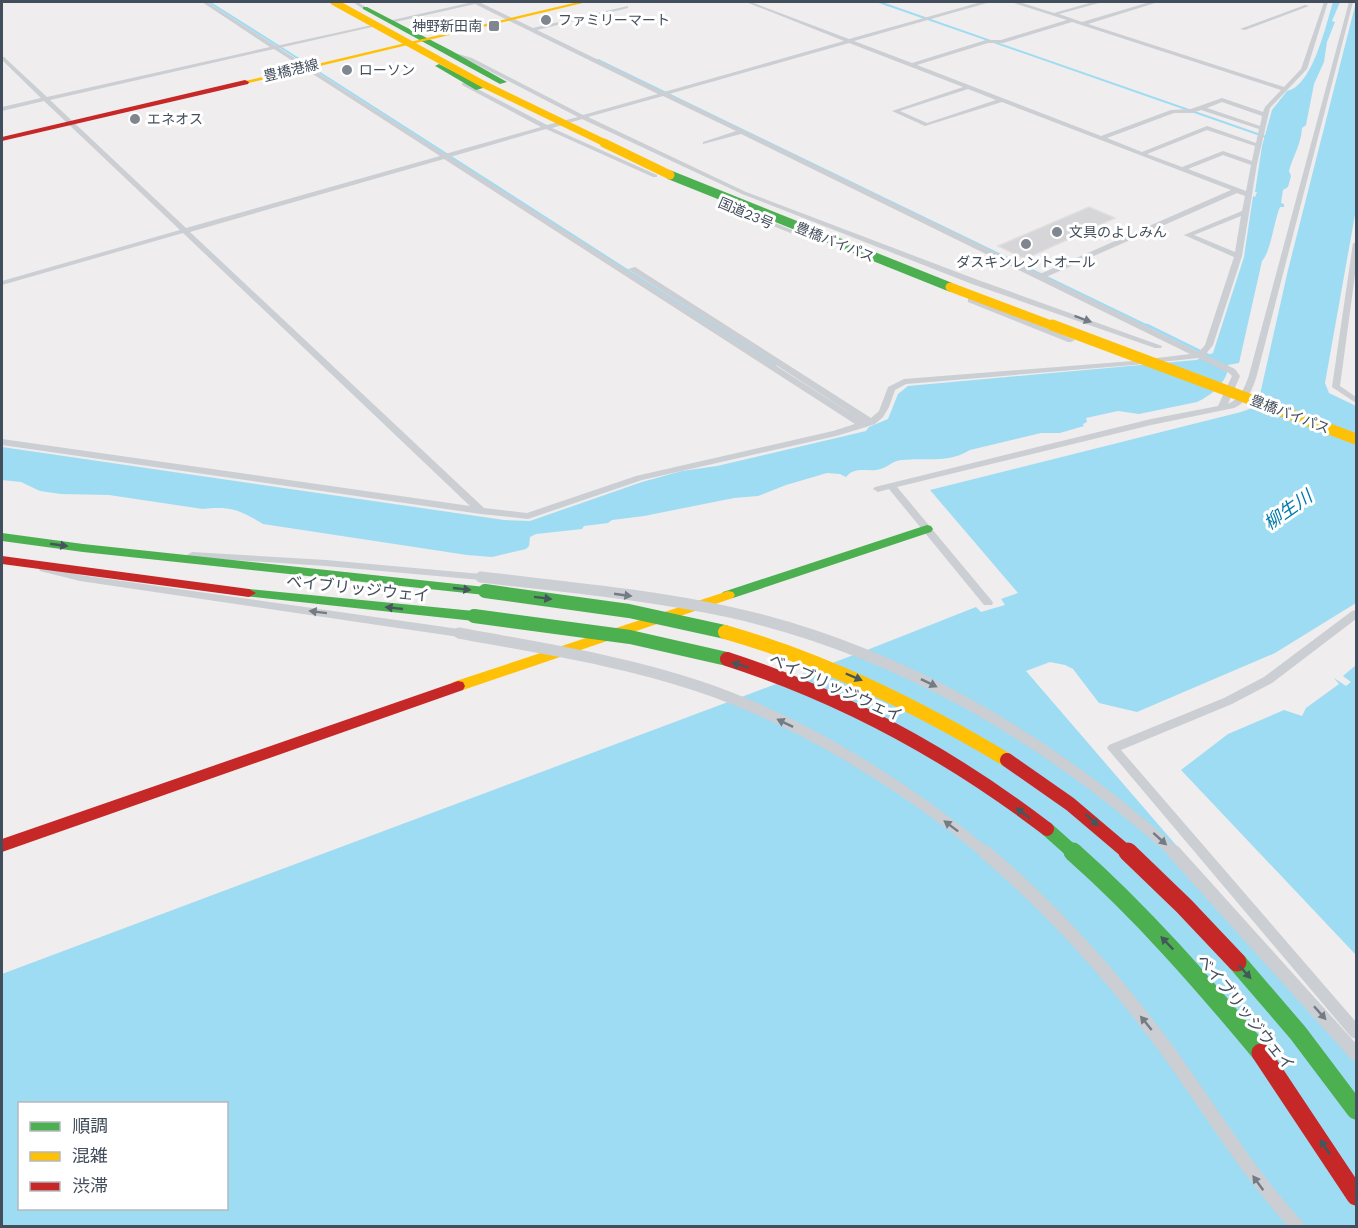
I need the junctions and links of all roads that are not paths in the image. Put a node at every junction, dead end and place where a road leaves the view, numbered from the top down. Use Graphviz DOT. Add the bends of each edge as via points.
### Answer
graph roads {
  1 [pos="326,2"];
  2 [pos="334,2"];
  3 [pos="476,2"];
  4 [pos="561,2"];
  5 [pos="584,2"];
  6 [pos="748,2"];
  7 [pos="985,2"];
  8 [pos="1016,2"];
  9 [pos="1042,2"];
  10 [pos="1097,2"];
  11 [pos="1127,2"];
  12 [pos="1153,2"];
  13 [pos="1292,2"];
  14 [pos="1326,2"];
  15 [pos="1351,2"];
  16 [pos="210,3"];
  17 [pos="360,5"];
  18 [pos="1028,6"];
  19 [pos="1140,6"];
  20 [pos="1306,6"];
  21 [pos="346,7"];
  22 [pos="626,7"];
  23 [pos="1322,11"];
  24 [pos="1055,14"];
  25 [pos="507,17"];
  26 [pos="1072,20"];
  27 [pos="391,21"];
  28 [pos="1084,24"];
  29 [pos="370,26"];
  30 [pos="535,29"];
  31 [pos="1243,29"];
  32 [pos="422,37"];
  33 [pos="849,41"];
  34 [pos="400,42"];
  35 [pos="278,46"];
  36 [pos="450,52"];
  37 [pos="2,58"];
  38 [pos="306,64"];
  39 [pos="911,65"];
  40 [pos="439,66"];
  41 [pos="968,87"];
  42 [pos="1284,89"];
  43 [pos="666,93"];
  44 [pos="44,99"];
  45 [pos="1001,100"];
  46 [pos="2,108"];
  47 [pos="1202,108"];
  48 [pos="1265,115"];
  49 [pos="583,117"];
  50 [pos="66,120"];
  51 [pos="545,127"];
  52 [pos="740,132"];
  53 [pos="2,133"];
  54 [pos="1259,136"];
  55 [pos="1101,138"];
  56 [pos="2,139"];
  57 [pos="705,143"];
  58 [pos="1141,154"];
  59 [pos="447,155"];
  60 [pos="646,155"];
  61 [pos="1254,164"];
  62 [pos="654,169"];
  63 [pos="1181,170"];
  64 [pos="728,186"];
  65 [pos="1235,191"];
  66 [pos="1249,195"];
  67 [pos="706,196"];
  68 [pos="1244,213"];
  69 [pos="186,231"];
  70 [pos="1356,245"];
  71 [pos="1238,256"];
  72 [pos="920,261"];
  73 [pos="622,267"];
  74 [pos="901,273"];
  75 [pos="1040,277"];
  76 [pos="2,283"];
  77 [pos="716,323"];
  78 [pos="707,326"];
  79 [pos="1168,340"];
  80 [pos="743,344"];
  81 [pos="1158,346"];
  82 [pos="1203,353"];
  83 [pos="1133,363"];
  84 [pos="795,373"];
  85 [pos="786,377"];
  86 [pos="1356,400"];
  87 [pos="1222,406"];
  88 [pos="867,423"];
  89 [pos="1356,430"];
  90 [pos="1356,439"];
  91 [pos="2,442"];
  92 [pos="890,485"];
  93 [pos="879,489"];
  94 [pos="481,511"];
  95 [pos="927,529"];
  96 [pos="2,537"];
  97 [pos="128,551"];
  98 [pos="2,560"];
  99 [pos="18,563"];
  100 [pos="988,603"];
  101 [pos="1356,614"];
  102 [pos="2,846"];
  103 [pos="1356,1032"];
  104 [pos="1356,1054"];
  105 [pos="1356,1110"];
  106 [pos="1356,1196"];
  107 [pos="1297,1227"];
  1 -- 21 [label="street"];
  2 -- 62 [label="main road, 豊橋バイパス, bridge" via="483,84"];
  3 -- 25 [label="street"];
  3 -- 27 [label="street"];
  4 -- 25 [label="main road, 豊橋港線"];
  5 -- 25 [label="main road, 豊橋港線"];
  6 -- 33 [label="street"];
  7 -- 33 [label="street"];
  8 -- 18 [label="street"];
  9 -- 18 [label="street"];
  10 -- 24 [label="street"];
  11 -- 19 [label="street"];
  12 -- 19 [label="street"];
  13 -- 20 [label="street"];
  14 -- 23 [label="street"];
  15 -- 87 [label="street" via="1259,353 1245,395 1234,405"];
  16 -- 35 [label="street"];
  17 -- 21 [label="street"];
  17 -- 27 [label="main road"];
  18 -- 24 [label="street"];
  19 -- 28 [label="street"];
  20 -- 23 [label="street"];
  20 -- 31 [label="street"];
  21 -- 29 [label="street"];
  21 -- 60 [label="main road, 豊橋バイパス"];
  22 -- 30 [label="street"];
  23 -- 42 [label="street" via="1304,69"];
  24 -- 26 [label="street"];
  25 -- 30 [label="street"];
  25 -- 32 [label="main road, 豊橋港線"];
  26 -- 28 [label="street"];
  26 -- 39 [label="street"];
  27 -- 32 [label="main road"];
  28 -- 42 [label="street"];
  29 -- 34 [label="street"];
  29 -- 35 [label="street"];
  30 -- 43 [label="street"];
  32 -- 34 [label="main road, 豊橋港線"];
  32 -- 36 [label="main road"];
  33 -- 39 [label="street"];
  33 -- 43 [label="street"];
  34 -- 38 [label="main road, 豊橋港線"];
  34 -- 40 [label="main road"];
  35 -- 38 [label="street"];
  35 -- 44 [label="street"];
  36 -- 49 [label="street"];
  36 -- 60 [label="main road"];
  37 -- 44 [label="street"];
  38 -- 50 [label="main road, 豊橋港線"];
  38 -- 59 [label="street"];
  39 -- 41 [label="street"];
  40 -- 51 [label="street, 国道23号" via="444,73"];
  40 -- 62 [label="main road, bridge" via="573,136"];
  41 -- 45 [label="street"];
  41 -- 45 [label="street" via="895,111 927,125"];
  42 -- 48 [label="street"];
  43 -- 49 [label="street"];
  43 -- 52 [label="street"];
  44 -- 46 [label="street"];
  44 -- 50 [label="street"];
  45 -- 55 [label="street"];
  47 -- 48 [label="street" via="1222,100"];
  47 -- 54 [label="street"];
  47 -- 55 [label="street" via="1173,111"];
  48 -- 54 [label="street"];
  49 -- 51 [label="street"];
  49 -- 64 [label="street"];
  50 -- 53 [label="main road"];
  50 -- 56 [label="main road"];
  50 -- 69 [label="street"];
  51 -- 59 [label="street"];
  51 -- 67 [label="street, 国道23号"];
  52 -- 57 [label="street"];
  52 -- 75 [label="street"];
  54 -- 58 [label="street" via="1207,128"];
  54 -- 61 [label="street"];
  55 -- 58 [label="street"];
  58 -- 63 [label="street"];
  59 -- 69 [label="street"];
  59 -- 73 [label="street"];
  60 -- 89 [label="main road, 豊橋バイパス" via="850,241"];
  61 -- 63 [label="street" via="1223,153"];
  61 -- 66 [label="street"];
  62 -- 90 [label="main road, 豊橋バイパス, bridge" via="855,250"];
  63 -- 65 [label="street"];
  64 -- 67 [label="street"];
  64 -- 72 [label="street"];
  65 -- 66 [label="street"];
  65 -- 75 [label="street"];
  66 -- 68 [label="street"];
  67 -- 74 [label="street, 国道23号"];
  68 -- 71 [label="street"];
  68 -- 71 [label="street" via="1188,235"];
  69 -- 76 [label="street"];
  69 -- 94 [label="street"];
  70 -- 86 [label="street" via="1336,387"];
  71 -- 82 [label="street"];
  72 -- 74 [label="street"];
  72 -- 81 [label="street, one-way"];
  73 -- 77 [label="street"];
  73 -- 78 [label="street"];
  74 -- 83 [label="street, 国道23号"];
  75 -- 79 [label="street"];
  77 -- 78 [label="street"];
  77 -- 80 [label="street"];
  78 -- 80 [label="street"];
  79 -- 81 [label="street"];
  79 -- 82 [label="street"];
  80 -- 84 [label="street"];
  80 -- 85 [label="street"];
  81 -- 83 [label="street"];
  82 -- 83 [label="street"];
  82 -- 87 [label="street" via="1236,376"];
  83 -- 88 [label="street" via="904,382 891,389 882,414"];
  84 -- 85 [label="street"];
  84 -- 88 [label="street"];
  85 -- 88 [label="street"];
  87 -- 92 [label="street"];
  88 -- 94 [label="street" via="639,478 528,516"];
  91 -- 94 [label="street"];
  92 -- 93 [label="street"];
  92 -- 95 [label="street"];
  95 -- 100 [label="street"];
  95 -- 102 [label="main road" via="463,684"];
  96 -- 97 [label="main road, ベイブリッジウェイ, one-way"];
  97 -- 104 [label="street, one-way, bridge" via="481,577 644,598 762,620 895,666 974,705 1037,744 1125,808 1177,855"];
  97 -- 105 [label="main road, ベイブリッジウェイ, one-way, bridge" via="616,609 760,642 859,678 968,734 1028,773 1086,815 1143,864 1197,917 1284,1017"];
  98 -- 99 [label="main road, ベイブリッジウェイ"];
  106 -- 99 [label="main road, ベイブリッジウェイ, one-way, bridge" via="1275,1072 1215,995 1100,875 986,785 909,738 846,706 782,678 665,644 588,630 305,600"];
  107 -- 99 [label="street, one-way, bridge" via="1262,1189 1147,1024 1068,930 975,844 861,762 730,698 646,671 459,633 80,578"];
  101 -- 103 [label="street" via="1268,680 1228,701 1113,748"];
}
